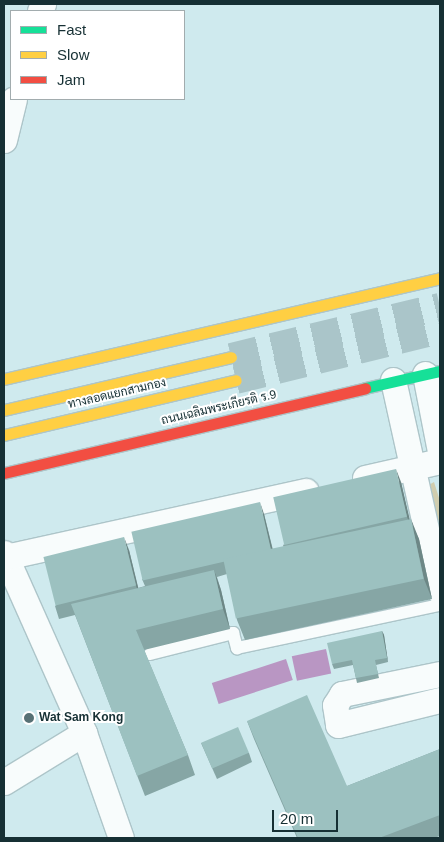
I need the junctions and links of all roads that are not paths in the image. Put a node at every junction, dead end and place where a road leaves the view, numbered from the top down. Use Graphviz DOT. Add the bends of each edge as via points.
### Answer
graph roads {
  1 [pos="14,100"];
  2 [pos="4,140"];
  3 [pos="440,278"];
  4 [pos="440,284"];
  5 [pos="389,288"];
  6 [pos="231,357"];
  7 [pos="435,371"];
  8 [pos="4,375"];
  9 [pos="236,380"];
  10 [pos="393,380"];
  11 [pos="4,410"];
  12 [pos="4,435"];
  13 [pos="440,451"];
  14 [pos="440,461"];
  15 [pos="412,468"];
  16 [pos="4,473"];
  17 [pos="4,555"];
  18 [pos="440,592"];
  19 [pos="440,605"];
  20 [pos="150,654"];
  21 [pos="440,674"];
  22 [pos="440,700"];
  23 [pos="84,734"];
  24 [pos="4,782"];
  25 [pos="121,838"];
  1 -- 2 [label="street"];
  3 -- 5 [label="main road"];
  4 -- 5 [label="main road"];
  5 -- 8 [label="main road"];
  6 -- 11 [label="main road, ทางลอดแยกสามกอง"];
  7 -- 10 [label="main road, ถนนเฉลิมพระเกียรติ ร.9"];
  7 -- 13 [label="street"];
  9 -- 12 [label="main road, ทางลอดแยกสามกอง"];
  10 -- 15 [label="street"];
  10 -- 16 [label="main road, ถนนเฉลิมพระเกียรติ ร.9"];
  14 -- 15 [label="street"];
  15 -- 17 [label="street"];
  15 -- 18 [label="street"];
  17 -- 23 [label="street"];
  19 -- 20 [label="lane" via="237,648 233,633"];
  21 -- 22 [label="street" via="342,694 335,705 338,725"];
  23 -- 24 [label="street"];
  23 -- 25 [label="street"];
}
